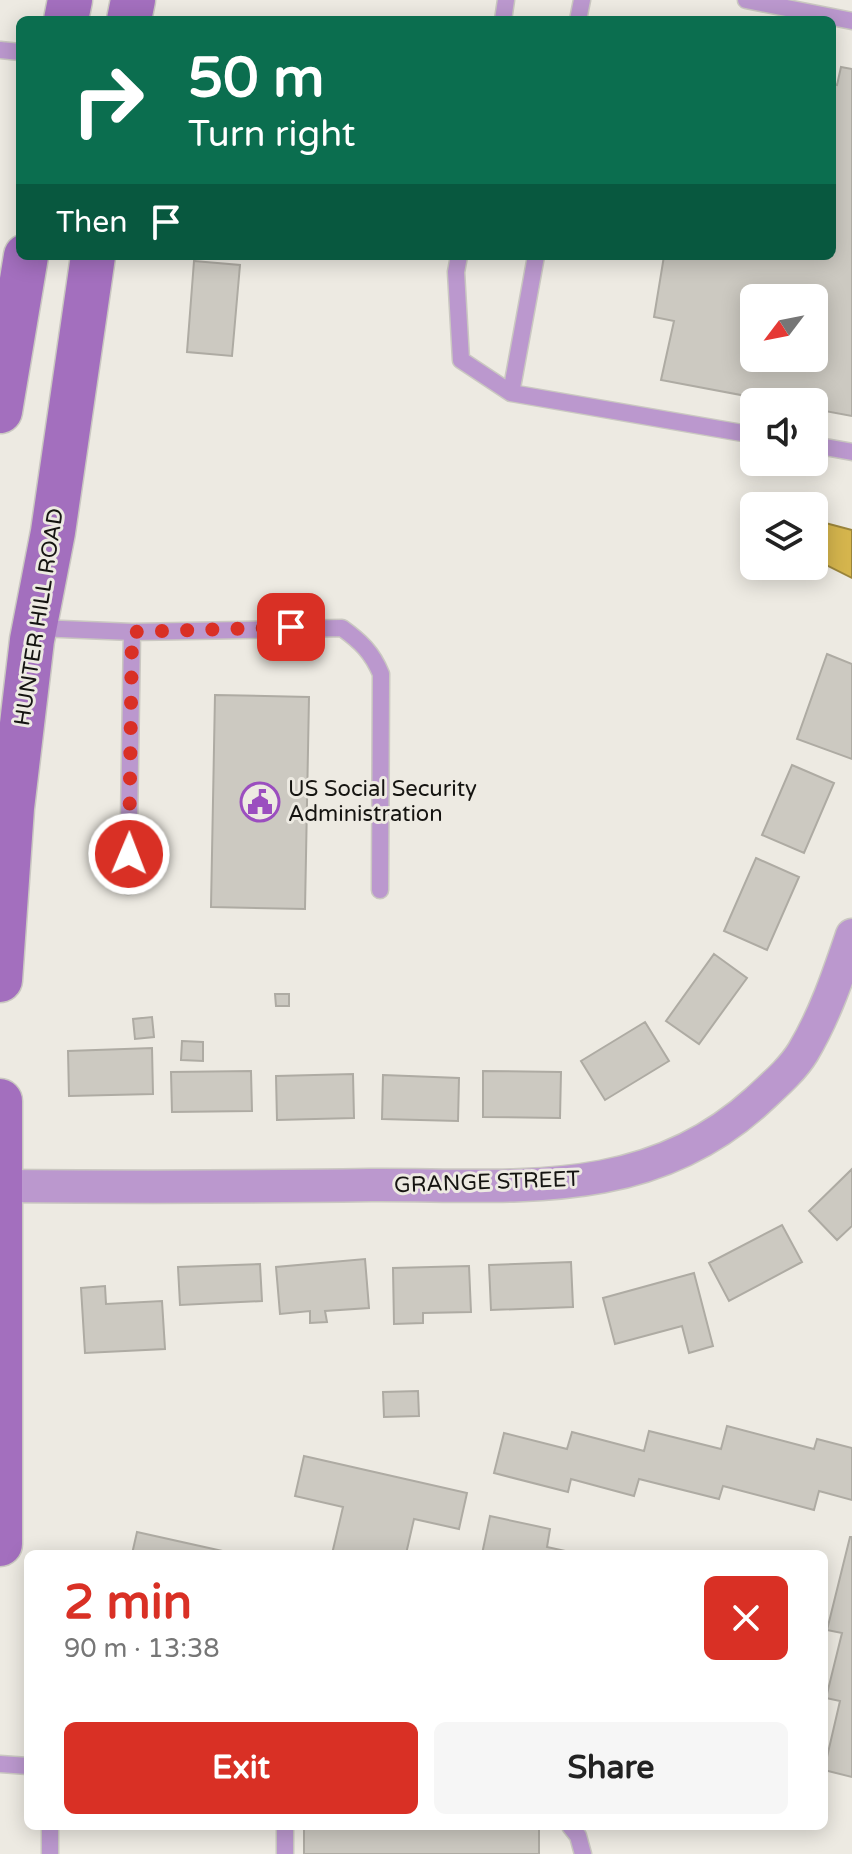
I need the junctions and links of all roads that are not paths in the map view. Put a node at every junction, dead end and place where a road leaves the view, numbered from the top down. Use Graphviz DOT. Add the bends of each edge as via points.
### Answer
graph roads {
  1 [pos="746,0"];
  2 [pos="827,16"];
  3 [pos="25,260"];
  4 [pos="92,260"];
  5 [pos="458,260"];
  6 [pos="535,260"];
  7 [pos="4,369"];
  8 [pos="511,393"];
  9 [pos="0,411"];
  10 [pos="740,433"];
  11 [pos="828,448"];
  12 [pos="852,452"];
  13 [pos="34,628"];
  14 [pos="132,632"];
  15 [pos="128,886"];
  16 [pos="380,890"];
  17 [pos="852,935"];
  18 [pos="0,980"];
  19 [pos="0,1101"];
  20 [pos="1,1185"];
  21 [pos="0,1544"];
  22 [pos="0,1764"];
  23 [pos="24,1766"];
  24 [pos="50,1830"];
  25 [pos="285,1830"];
  26 [pos="573,1830"];
  27 [pos="50,1854"];
  28 [pos="285,1854"];
  29 [pos="583,1854"];
  1 -- 2 [label="lane"];
  3 -- 7 [label="street"];
  4 -- 13 [label="street, HUNTER HILL ROAD"];
  5 -- 8 [label="lane" via="461,360"];
  6 -- 8 [label="lane"];
  7 -- 9 [label="street"];
  8 -- 10 [label="lane"];
  11 -- 12 [label="lane"];
  13 -- 14 [label="lane"];
  13 -- 18 [label="street, HUNTER HILL ROAD" via="12,808"];
  14 -- 15 [label="lane"];
  14 -- 16 [label="lane" via="342,628 360,641 381,674"];
  17 -- 20 [label="street, GRANGE STREET" via="825,1012 801,1056 771,1088 703,1141 621,1175 530,1183"];
  19 -- 20 [label="street"];
  20 -- 21 [label="street"];
  22 -- 23 [label="lane"];
  24 -- 27 [label="lane"];
  25 -- 28 [label="lane"];
  26 -- 29 [label="lane"];
}
